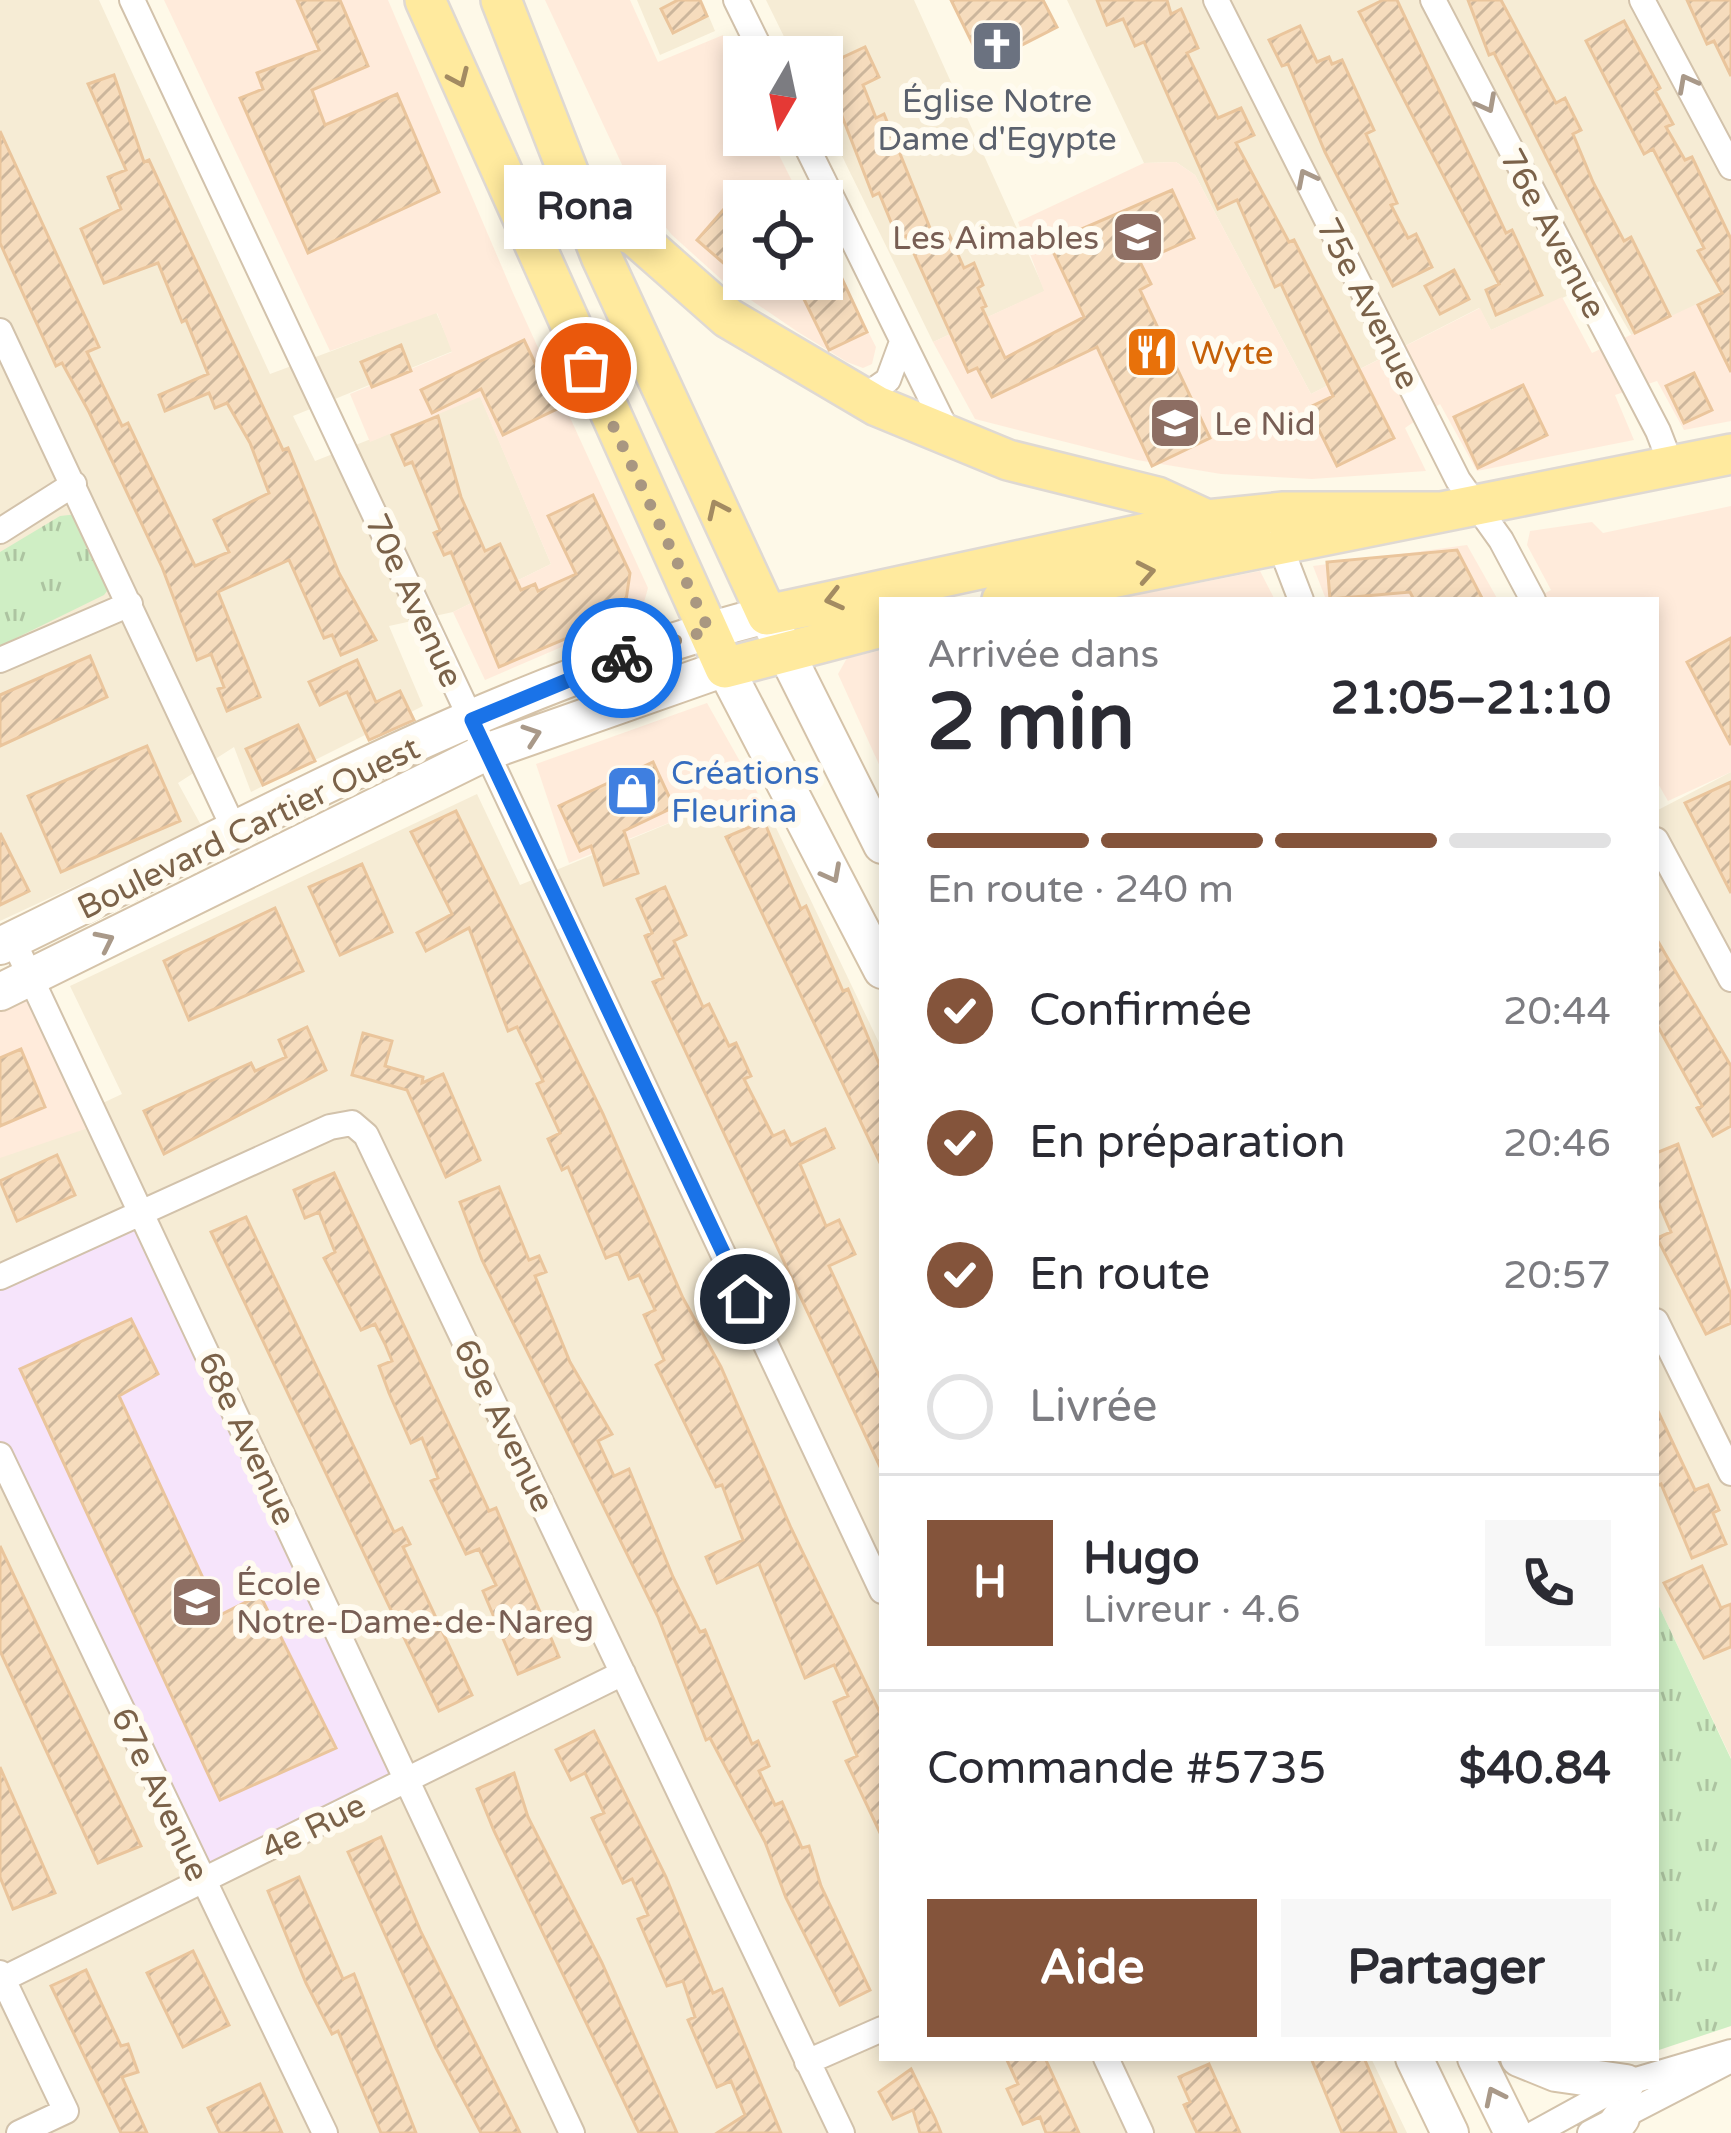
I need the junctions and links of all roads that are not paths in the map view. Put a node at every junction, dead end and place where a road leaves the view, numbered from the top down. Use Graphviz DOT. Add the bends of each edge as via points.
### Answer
graph roads {
  1 [pos="132,0"];
  2 [pos="424,0"];
  3 [pos="501,0"];
  4 [pos="736,0"];
  5 [pos="1216,0"];
  6 [pos="1433,0"];
  7 [pos="1642,0"];
  8 [pos="754,36"];
  9 [pos="811,156"];
  10 [pos="1731,167"];
  11 [pos="590,218"];
  12 [pos="0,331"];
  13 [pos="902,342"];
  14 [pos="861,399"];
  15 [pos="951,440"];
  16 [pos="1731,454"];
  17 [pos="1672,466"];
  18 [pos="74,484"];
  19 [pos="1458,508"];
  20 [pos="1207,520"];
  21 [pos="1275,530"];
  22 [pos="0,531"];
  23 [pos="1022,588"];
  24 [pos="937,597"];
  25 [pos="1300,597"];
  26 [pos="1531,597"];
  27 [pos="879,603"];
  28 [pos="130,604"];
  29 [pos="767,615"];
  30 [pos="879,628"];
  31 [pos="709,630"];
  32 [pos="786,651"];
  33 [pos="0,660"];
  34 [pos="725,668"];
  35 [pos="479,736"];
  36 [pos="236,832"];
  37 [pos="879,839"];
  38 [pos="1659,845"];
  39 [pos="6,943"];
  40 [pos="879,964"];
  41 [pos="1731,980"];
  42 [pos="15,985"];
  43 [pos="141,1209"];
  44 [pos="0,1277"];
  45 [pos="1659,1327"];
  46 [pos="0,1455"];
  47 [pos="1731,1473"];
  48 [pos="879,1585"];
  49 [pos="622,1672"];
  50 [pos="406,1779"];
  51 [pos="202,1880"];
  52 [pos="1,1976"];
  53 [pos="879,2030"];
  54 [pos="1731,2056"];
  55 [pos="1110,2061"];
  56 [pos="1415,2061"];
  57 [pos="1477,2061"];
  58 [pos="1526,2061"];
  59 [pos="807,2062"];
  60 [pos="1612,2117"];
  61 [pos="19,2133"];
  62 [pos="325,2133"];
  63 [pos="572,2133"];
  64 [pos="842,2133"];
  65 [pos="1141,2133"];
  66 [pos="1450,2133"];
  67 [pos="1513,2133"];
  68 [pos="1535,2133"];
  1 -- 35 [label="street, 70e Avenue"];
  2 -- 31 [label="main road, one-way"];
  3 -- 11 [label="main road"];
  4 -- 8 [label="street"];
  19 -- 5 [label="street, 75e Avenue, one-way"];
  6 -- 17 [label="street, 76e Avenue, one-way"];
  10 -- 7 [label="street, one-way"];
  9 -- 13 [label="street"];
  11 -- 14 [label="main road" via="634,236 728,317"];
  29 -- 11 [label="main road, one-way"];
  12 -- 18 [label="street"];
  13 -- 14 [label="street" via="888,380"];
  13 -- 15 [label="street"];
  14 -- 15 [label="main road"];
  15 -- 20 [label="main road" via="1156,497"];
  16 -- 17 [label="main road"];
  17 -- 19 [label="main road"];
  18 -- 22 [label="street"];
  18 -- 28 [label="street"];
  19 -- 21 [label="main road"];
  19 -- 26 [label="street, 75e Avenue" via="1501,540"];
  20 -- 21 [label="main road"];
  20 -- 23 [label="main road"];
  23 -- 21 [label="main road, one-way"];
  21 -- 25 [label="street"];
  23 -- 24 [label="main road, one-way"];
  27 -- 29 [label="main road, one-way"];
  28 -- 33 [label="street"];
  28 -- 36 [label="street"];
  29 -- 31 [label="street, Boulevard Cartier Ouest"];
  29 -- 32 [label="street"];
  30 -- 32 [label="main road"];
  31 -- 34 [label="main road"];
  31 -- 35 [label="street, Boulevard Cartier Ouest" via="565,679"];
  32 -- 34 [label="main road"];
  32 -- 37 [label="street"];
  35 -- 34 [label="street, Boulevard Cartier Ouest, one-way"];
  34 -- 40 [label="street, one-way"];
  35 -- 36 [label="street, Boulevard Cartier Ouest"];
  42 -- 35 [label="street, Boulevard Cartier Ouest, one-way"];
  35 -- 48 [label="street, 70e Avenue"];
  36 -- 39 [label="street, Boulevard Cartier Ouest"];
  38 -- 41 [label="street"];
  39 -- 42 [label="street, 68e Avenue"];
  42 -- 43 [label="street, 68e Avenue"];
  43 -- 44 [label="street"];
  43 -- 49 [label="street, 69e Avenue" via="330,1126 352,1123 366,1135"];
  43 -- 50 [label="street, 68e Avenue"];
  45 -- 47 [label="street"];
  46 -- 51 [label="street, 67e Avenue"];
  49 -- 50 [label="street, 4e Rue"];
  49 -- 59 [label="street, 69e Avenue"];
  50 -- 51 [label="street, 4e Rue"];
  50 -- 63 [label="street, 68e Avenue"];
  51 -- 52 [label="street, 4e Rue"];
  51 -- 62 [label="street, 67e Avenue"];
  52 -- 61 [label="street" via="66,2111"];
  53 -- 59 [label="street"];
  54 -- 60 [label="street"];
  54 -- 60 [label="street"];
  55 -- 65 [label="street"];
  56 -- 66 [label="street"];
  67 -- 57 [label="street, one-way"];
  58 -- 60 [label="street" via="1556,2073"];
  59 -- 64 [label="street, 69e Avenue"];
  60 -- 68 [label="street"];
}
